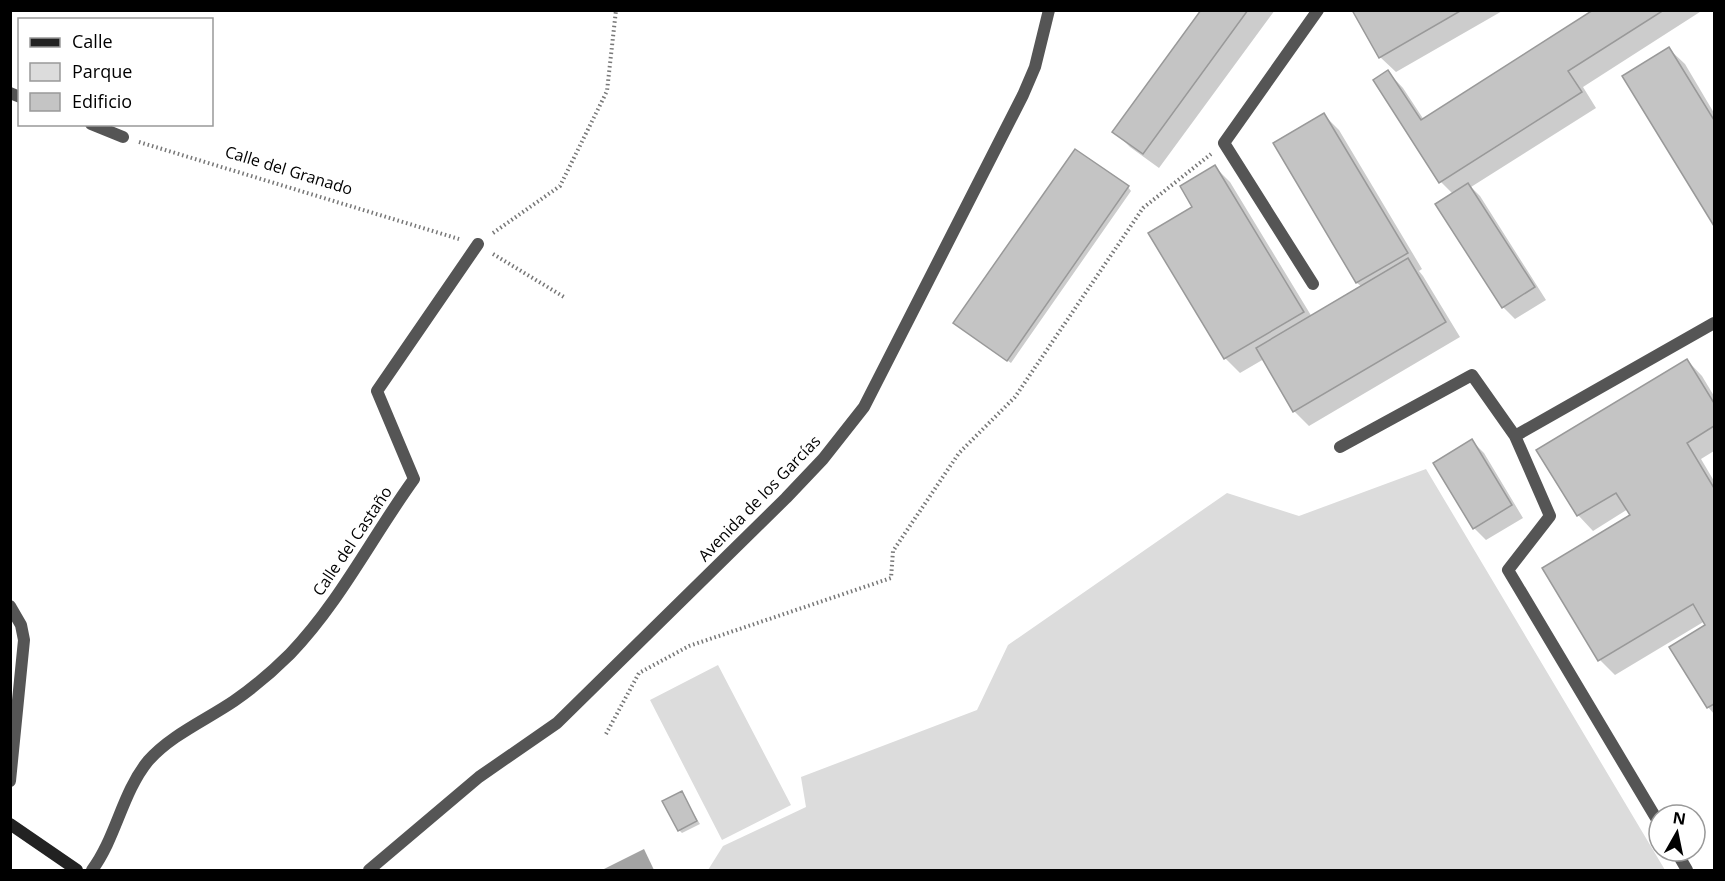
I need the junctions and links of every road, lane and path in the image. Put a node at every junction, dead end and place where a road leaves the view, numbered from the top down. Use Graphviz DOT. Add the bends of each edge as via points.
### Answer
graph roads {
  1 [pos="616,10"];
  2 [pos="1049,10"];
  3 [pos="1318,10"];
  4 [pos="96,126"];
  5 [pos="123,137"];
  6 [pos="1224,144"];
  7 [pos="478,244"];
  8 [pos="1313,284"];
  9 [pos="564,297"];
  10 [pos="1714,323"];
  11 [pos="1515,436"];
  12 [pos="1340,447"];
  13 [pos="10,606"];
  14 [pos="606,734"];
  15 [pos="10,781"];
  16 [pos="1647,803"];
  17 [pos="10,824"];
  18 [pos="77,870"];
  19 [pos="92,870"];
  20 [pos="369,870"];
  1 -- 7 [label="path" via="607,91 560,186"];
  2 -- 20 [label="street, Avenida de los Garcías" via="1035,67 1023,95 864,407 830,450 556,723 479,777"];
  3 -- 6 [label="street"];
  4 -- 5 [label="street"];
  5 -- 7 [label="path, Calle del Granado"];
  6 -- 8 [label="street"];
  6 -- 14 [label="path" via="1143,208 1015,397 959,453 893,551 891,578 689,646 639,673"];
  7 -- 9 [label="path, Calle del Granado"];
  7 -- 19 [label="street, Calle del Castaño" via="377,390 414,479 326,611 290,653 254,686 148,762"];
  10 -- 11 [label="street"];
  11 -- 12 [label="street" via="1472,375"];
  11 -- 16 [label="street" via="1550,516 1508,570"];
  13 -- 15 [label="street" via="24,635"];
  17 -- 18 [label="main road"];
}
